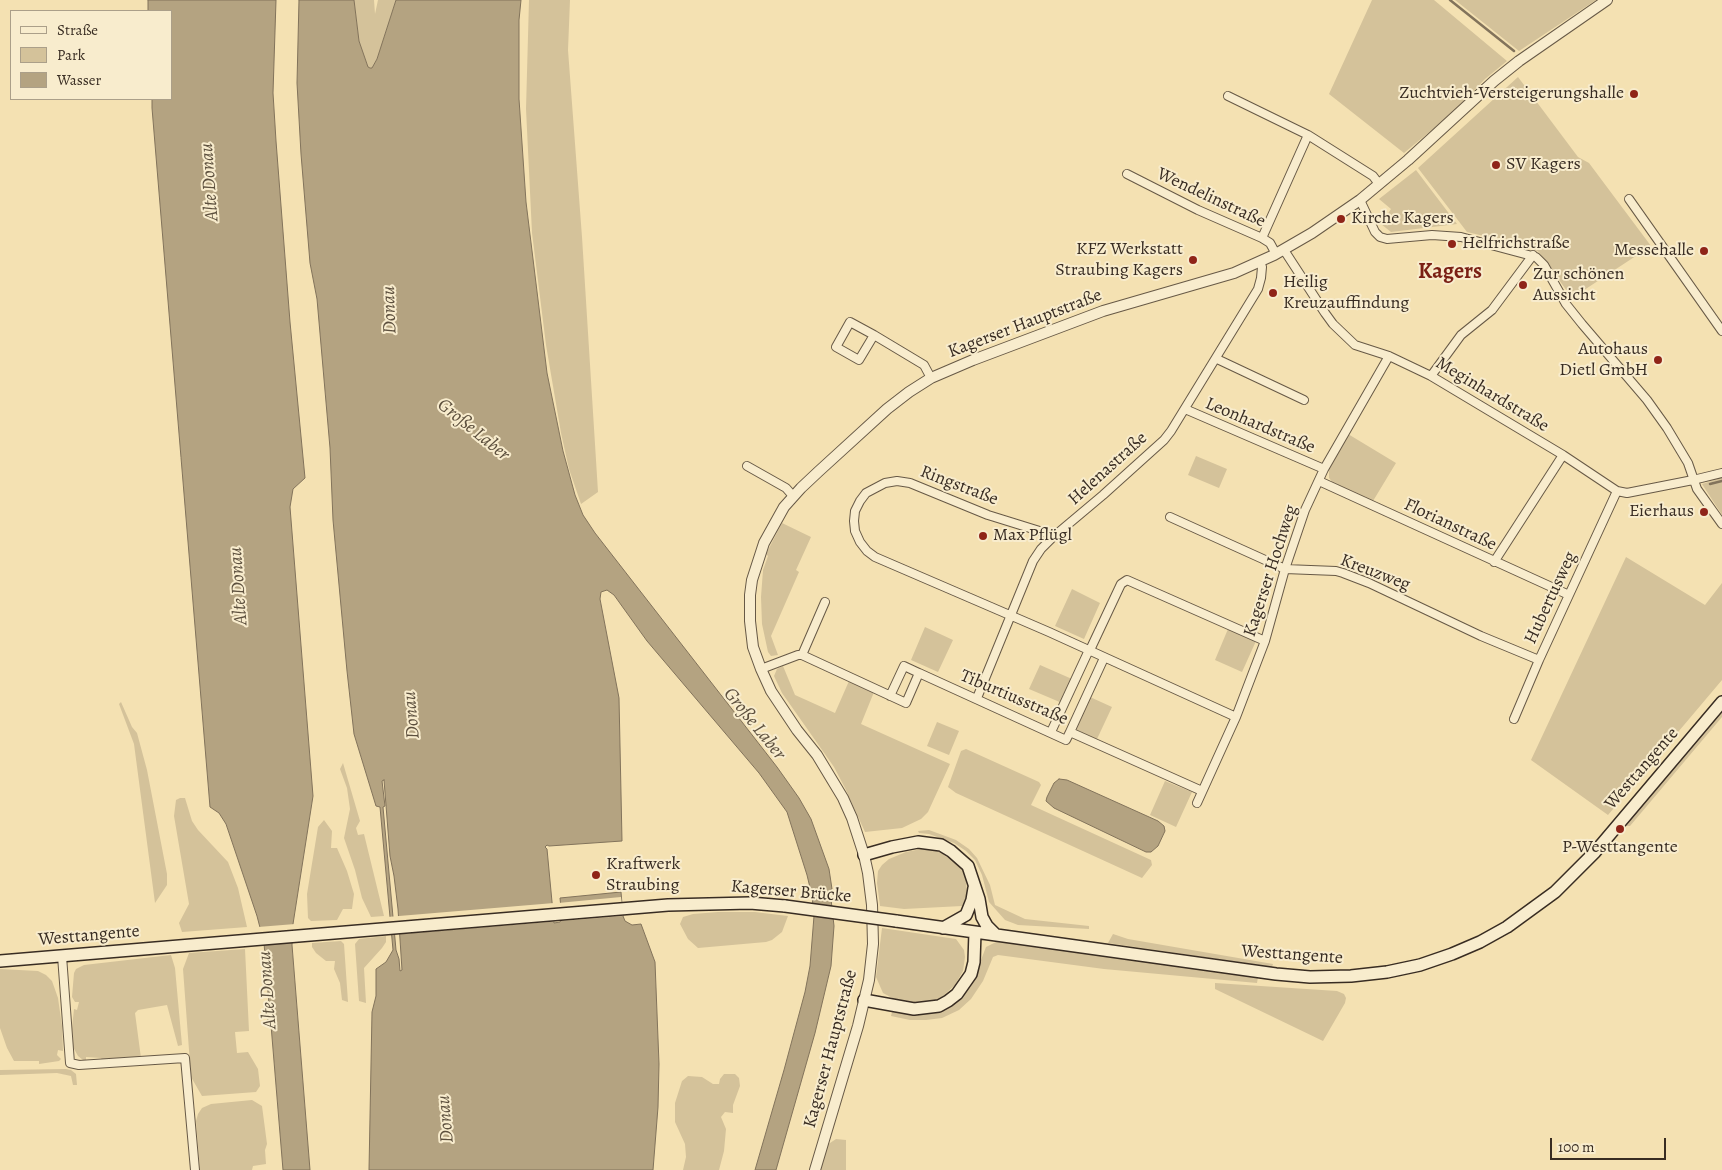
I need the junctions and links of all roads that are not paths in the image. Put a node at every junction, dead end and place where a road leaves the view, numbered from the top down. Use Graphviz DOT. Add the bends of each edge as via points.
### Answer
graph roads {
  1 [pos="1607,0"];
  2 [pos="1228,96"];
  3 [pos="1308,135"];
  4 [pos="1128,174"];
  5 [pos="1379,184"];
  6 [pos="1629,199"];
  7 [pos="1360,200"];
  8 [pos="1262,238"];
  9 [pos="1280,252"];
  10 [pos="1533,255"];
  11 [pos="1260,262"];
  12 [pos="1722,331"];
  13 [pos="874,335"];
  14 [pos="1389,356"];
  15 [pos="1217,359"];
  16 [pos="1430,376"];
  17 [pos="931,378"];
  18 [pos="1304,400"];
  19 [pos="1185,409"];
  20 [pos="1563,455"];
  21 [pos="747,466"];
  22 [pos="1324,469"];
  23 [pos="1722,473"];
  24 [pos="1694,480"];
  25 [pos="1319,481"];
  26 [pos="1617,491"];
  27 [pos="793,496"];
  28 [pos="1170,517"];
  29 [pos="1722,524"];
  30 [pos="1053,537"];
  31 [pos="1494,562"];
  32 [pos="1285,569"];
  33 [pos="1569,595"];
  34 [pos="825,602"];
  35 [pos="1010,616"];
  36 [pos="1265,641"];
  37 [pos="1090,650"];
  38 [pos="802,655"];
  39 [pos="1104,658"];
  40 [pos="1539,660"];
  41 [pos="761,669"];
  42 [pos="919,673"];
  43 [pos="890,696"];
  44 [pos="977,698"];
  45 [pos="1722,702"];
  46 [pos="1236,717"];
  47 [pos="1514,719"];
  48 [pos="1051,732"];
  49 [pos="1070,732"];
  50 [pos="1202,791"];
  51 [pos="1197,803"];
  52 [pos="864,855"];
  53 [pos="974,888"];
  54 [pos="384,928"];
  55 [pos="943,928"];
  56 [pos="975,932"];
  57 [pos="996,935"];
  58 [pos="62,956"];
  59 [pos="0,961"];
  60 [pos="864,1000"];
  61 [pos="195,1170"];
  62 [pos="814,1170"];
  1 -- 5 [label="street, Kagerser Hauptstraße" via="1519,61"];
  2 -- 3 [label="street"];
  3 -- 5 [label="street" via="1373,176"];
  3 -- 8 [label="street"];
  4 -- 8 [label="street, Wendelinstraße"];
  5 -- 7 [label="street, Kagerser Hauptstraße"];
  6 -- 12 [label="street"];
  7 -- 9 [label="street, Kagerser Hauptstraße"];
  7 -- 10 [label="street" via="1380,237 1461,237"];
  8 -- 9 [label="street, Wendelinstraße"];
  9 -- 11 [label="street, Kagerser Hauptstraße"];
  9 -- 14 [label="street, Meginhardstraße" via="1334,324 1355,344"];
  10 -- 16 [label="street" via="1492,310 1461,335"];
  10 -- 24 [label="street" via="1544,265 1566,304 1647,400 1688,463"];
  11 -- 15 [label="street, Helenastraße" via="1258,289"];
  11 -- 17 [label="street, Kagerser Hauptstraße" via="1234,273 1076,320"];
  13 -- 13 [label="street" via="859,360 836,346 850,322"];
  13 -- 17 [label="street" via="924,365"];
  14 -- 16 [label="street, Meginhardstraße"];
  14 -- 22 [label="street, Kagerser Hochweg"];
  15 -- 18 [label="street"];
  15 -- 19 [label="street, Helenastraße"];
  16 -- 20 [label="street, Meginhardstraße"];
  17 -- 27 [label="street, Kagerser Hauptstraße" via="887,409"];
  19 -- 22 [label="street, Leonhardstraße"];
  19 -- 30 [label="street, Helenastraße" via="1164,440"];
  20 -- 26 [label="street, Meginhardstraße"];
  20 -- 31 [label="street"];
  21 -- 27 [label="street" via="786,488"];
  22 -- 25 [label="street, Kagerser Hochweg"];
  23 -- 24 [label="street"];
  24 -- 26 [label="street" via="1626,493"];
  24 -- 29 [label="street"];
  25 -- 31 [label="street, Florianstraße"];
  25 -- 32 [label="street, Kagerser Hochweg" via="1299,524"];
  26 -- 33 [label="street, Hubertusweg"];
  27 -- 41 [label="street, Kagerser Hauptstraße" via="764,543 752,580 751,631"];
  28 -- 32 [label="street, Kreuzweg"];
  30 -- 35 [label="street, Helenastraße" via="1033,561"];
  30 -- 35 [label="street, Ringstraße" via="910,483 885,483 866,493 860,501 855,511 856,531 864,547 875,557"];
  31 -- 33 [label="street, Florianstraße"];
  32 -- 36 [label="street, Kagerser Hochweg"];
  32 -- 40 [label="street, Kreuzweg" via="1343,573"];
  33 -- 40 [label="street, Hubertusweg"];
  34 -- 38 [label="street"];
  35 -- 37 [label="street, Ringstraße"];
  35 -- 44 [label="street, Helenastraße"];
  36 -- 37 [label="street" via="1127,580 1121,584"];
  36 -- 46 [label="street, Kagerser Hochweg"];
  37 -- 39 [label="street, Ringstraße"];
  37 -- 48 [label="street"];
  38 -- 41 [label="street"];
  38 -- 43 [label="street"];
  39 -- 46 [label="street, Ringstraße"];
  39 -- 49 [label="street"];
  40 -- 47 [label="street, Hubertusweg"];
  41 -- 52 [label="street, Kagerser Hauptstraße" via="781,707 832,778 852,818"];
  42 -- 43 [label="street" via="906,702"];
  42 -- 43 [label="street, Tiburtiusstraße" via="904,666"];
  42 -- 44 [label="street, Tiburtiusstraße"];
  44 -- 48 [label="street, Tiburtiusstraße"];
  45 -- 57 [label="main road, Westtangente" via="1594,852 1555,892 1480,942 1420,965 1333,978 1276,974"];
  46 -- 50 [label="street, Kagerser Hochweg"];
  48 -- 49 [label="street, Tiburtiusstraße" via="1066,740"];
  49 -- 50 [label="street, Tiburtiusstraße"];
  50 -- 51 [label="street, Kagerser Hochweg"];
  52 -- 53 [label="main road" via="918,842 941,845 968,866"];
  52 -- 60 [label="street, Kagerser Hauptstraße" via="871,889 873,927"];
  53 -- 55 [label="main road" via="966,915"];
  53 -- 57 [label="main road" via="982,917"];
  54 -- 55 [label="main road, Kagerser Brücke, bridge" via="713,903 785,906"];
  54 -- 58 [label="main road, Westtangente"];
  55 -- 56 [label="main road, Westtangente"];
  56 -- 57 [label="main road, Westtangente"];
  56 -- 60 [label="main road" via="971,974 948,1002 914,1009"];
  58 -- 59 [label="main road, Westtangente"];
  58 -- 61 [label="street" via="70,1063 185,1058"];
  60 -- 62 [label="street, Kagerser Hauptstraße"];
}
